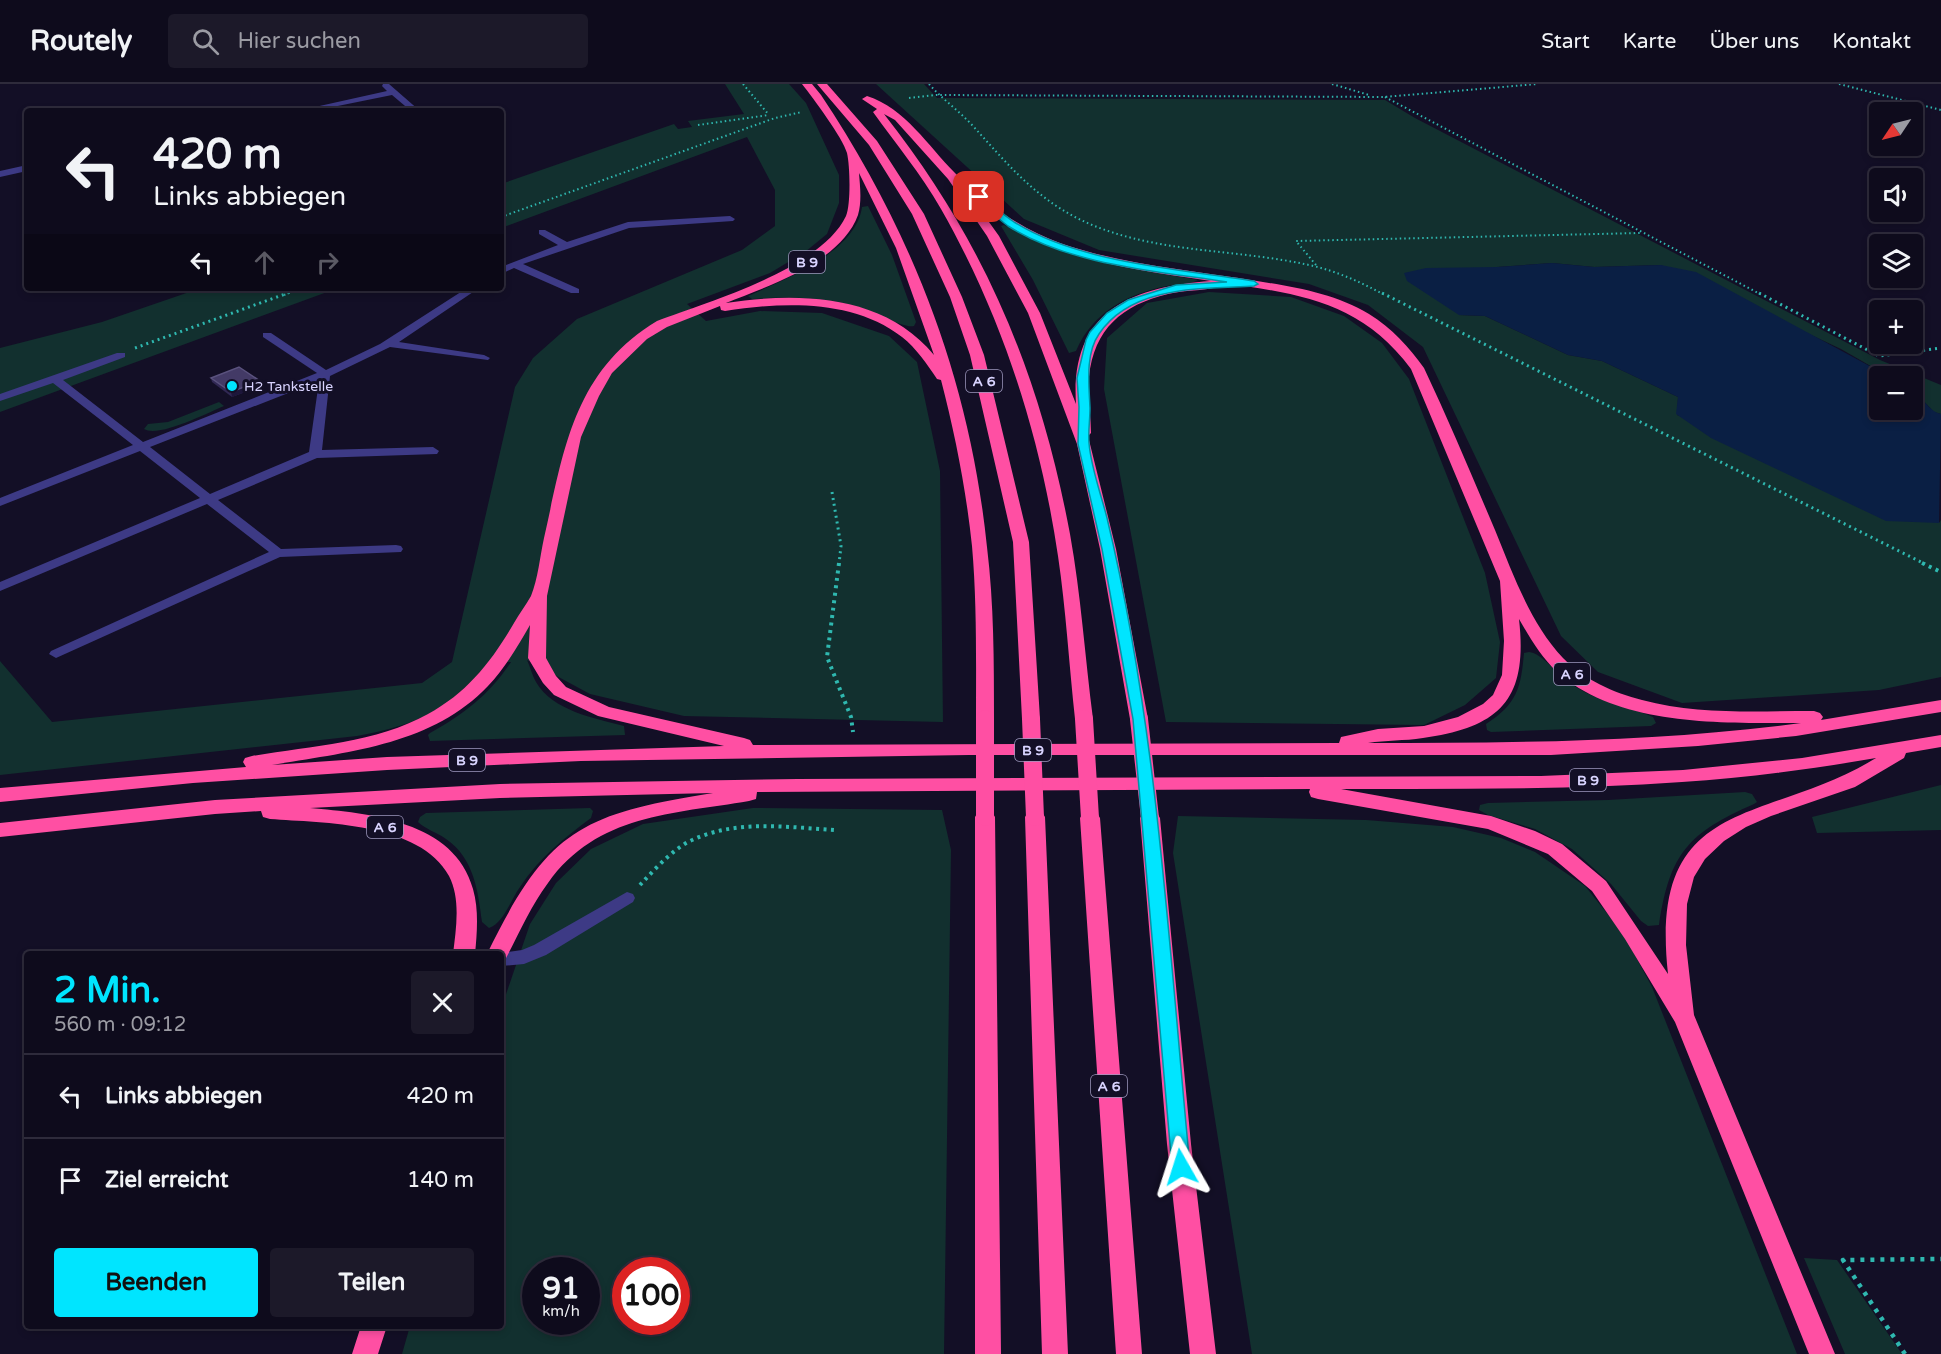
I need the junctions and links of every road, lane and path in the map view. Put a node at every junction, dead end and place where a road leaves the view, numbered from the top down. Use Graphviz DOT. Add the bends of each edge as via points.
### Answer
graph roads {
  1 [pos="384,84"];
  2 [pos="743,84"];
  3 [pos="807,84"];
  4 [pos="822,84"];
  5 [pos="929,84"];
  6 [pos="1332,84"];
  7 [pos="1538,84"];
  8 [pos="1839,84"];
  9 [pos="393,92"];
  10 [pos="936,95"];
  11 [pos="1376,96"];
  12 [pos="1384,97"];
  13 [pos="909,98"];
  14 [pos="316,108"];
  15 [pos="412,108"];
  16 [pos="1941,110"];
  17 [pos="802,112"];
  18 [pos="769,115"];
  19 [pos="775,118"];
  20 [pos="698,125"];
  21 [pos="852,154"];
  22 [pos="24,169"];
  23 [pos="0,174"];
  24 [pos="952,177"];
  25 [pos="504,216"];
  26 [pos="730,219"];
  27 [pos="542,232"];
  28 [pos="1643,233"];
  29 [pos="566,245"];
  30 [pos="514,264"];
  31 [pos="1316,265"];
  32 [pos="504,269"];
  33 [pos="1254,284"];
  34 [pos="294,291"];
  35 [pos="470,291"];
  36 [pos="575,291"];
  37 [pos="691,314"];
  38 [pos="267,334"];
  39 [pos="392,344"];
  40 [pos="1941,348"];
  41 [pos="121,355"];
  42 [pos="484,358"];
  43 [pos="325,374"];
  44 [pos="55,379"];
  45 [pos="951,389"];
  46 [pos="0,399"];
  47 [pos="1084,444"];
  48 [pos="142,447"];
  49 [pos="433,451"];
  50 [pos="315,454"];
  51 [pos="832,492"];
  52 [pos="209,499"];
  53 [pos="0,502"];
  54 [pos="396,549"];
  55 [pos="278,553"];
  56 [pos="1941,572"];
  57 [pos="1507,579"];
  58 [pos="0,587"];
  59 [pos="539,596"];
  60 [pos="56,654"];
  61 [pos="1941,706"];
  62 [pos="1890,716"];
  63 [pos="1941,741"];
  64 [pos="1909,747"];
  65 [pos="770,750"];
  66 [pos="855,750"];
  67 [pos="1297,750"];
  68 [pos="166,778"];
  69 [pos="1265,784"];
  70 [pos="798,785"];
  71 [pos="0,795"];
  72 [pos="215,807"];
  73 [pos="0,830"];
  74 [pos="834,830"];
  75 [pos="627,898"];
  76 [pos="464,951"];
  77 [pos="499,951"];
  78 [pos="504,959"];
  79 [pos="1685,1019"];
  80 [pos="1941,1259"];
  81 [pos="373,1329"];
  82 [pos="365,1354"];
  83 [pos="988,1354"];
  84 [pos="1055,1354"];
  85 [pos="1129,1354"];
  86 [pos="1203,1354"];
  87 [pos="1822,1354"];
  88 [pos="1905,1354"];
  1 -- 9 [label="street"];
  2 -- 18 [label="path"];
  3 -- 21 [label="highway"];
  4 -- 84 [label="highway, A 6, bridge" via="873,143 918,214 956,297 977,355 1021,542"];
  5 -- 10 [label="path"];
  6 -- 11 [label="path"];
  7 -- 12 [label="path"];
  8 -- 16 [label="path"];
  9 -- 14 [label="street"];
  9 -- 15 [label="street"];
  10 -- 11 [label="path"];
  10 -- 13 [label="path"];
  10 -- 31 [label="path" via="969,122 1044,199 1096,226 1139,240"];
  11 -- 12 [label="path"];
  12 -- 28 [label="path"];
  17 -- 19 [label="path"];
  18 -- 19 [label="path"];
  18 -- 20 [label="path"];
  19 -- 25 [label="path"];
  21 -- 37 [label="highway, B 9" via="852,215 835,240 794,270"];
  21 -- 45 [label="highway" via="901,246"];
  22 -- 23 [label="street"];
  24 -- 33 [label="highway" via="1010,223 1058,245 1130,265"];
  24 -- 47 [label="highway" via="1015,272 1035,313"];
  24 -- 85 [label="highway, A 6, bridge" via="899,118 867,99 925,171 977,263 1031,402 1062,533 1083,719"];
  26 -- 29 [label="street" via="628,225"];
  27 -- 29 [label="street"];
  28 -- 31 [label="path" via="1296,241"];
  28 -- 40 [label="path" via="1878,356"];
  29 -- 30 [label="street"];
  30 -- 32 [label="street"];
  30 -- 36 [label="street"];
  31 -- 56 [label="path" via="1382,292"];
  33 -- 47 [label="highway" via="1160,292 1131,302 1102,323 1091,340 1082,378"];
  33 -- 57 [label="highway" via="1298,291 1349,308 1382,328 1407,352 1430,396"];
  34 -- 41 [label="path"];
  35 -- 39 [label="street"];
  37 -- 45 [label="highway, A 6" via="777,302 831,305 864,313 905,333 924,350"];
  37 -- 59 [label="highway" via="642,336 606,371 592,396 574,437"];
  38 -- 43 [label="street"];
  39 -- 42 [label="street"];
  39 -- 43 [label="street"];
  41 -- 44 [label="street"];
  43 -- 48 [label="street"];
  43 -- 50 [label="street"];
  44 -- 46 [label="street"];
  44 -- 48 [label="street"];
  45 -- 83 [label="highway, bridge" via="965,451 983,591"];
  47 -- 86 [label="highway, bridge" via="1139,719"];
  48 -- 52 [label="street"];
  48 -- 53 [label="street"];
  49 -- 50 [label="street"];
  50 -- 52 [label="street"];
  51 -- 66 [label="path" via="841,546 827,657 851,717"];
  52 -- 55 [label="street"];
  52 -- 58 [label="street"];
  54 -- 55 [label="street"];
  55 -- 60 [label="street"];
  57 -- 62 [label="highway, A 6" via="1553,657 1570,673 1611,696 1657,709 1736,717"];
  57 -- 67 [label="highway, B 9" via="1514,652 1511,677 1507,690 1488,710 1454,725 1424,732 1387,734"];
  59 -- 65 [label="highway" via="537,658 560,691 604,712"];
  59 -- 68 [label="highway, B 9" via="482,683 454,708 426,724 349,746"];
  61 -- 62 [label="highway, B 9"];
  62 -- 67 [label="highway, B 9" via="1674,742 1551,749"];
  63 -- 64 [label="highway, B 9"];
  64 -- 69 [label="highway, B 9" via="1802,764 1683,776 1541,782"];
  64 -- 79 [label="highway, B 9" via="1844,784 1737,823 1702,848 1689,867 1677,901 1675,930"];
  65 -- 66 [label="highway, B 9"];
  65 -- 68 [label="highway, B 9" via="385,762"];
  66 -- 67 [label="highway, B 9"];
  68 -- 71 [label="highway, B 9"];
  69 -- 70 [label="highway, B 9"];
  69 -- 79 [label="highway" via="1491,823 1555,849 1599,886"];
  70 -- 72 [label="highway, B 9" via="500,790"];
  70 -- 77 [label="highway, B 9" via="625,817 589,832 550,865 517,914"];
  72 -- 73 [label="highway, B 9"];
  72 -- 76 [label="highway, A 6" via="356,820 417,836 436,848 457,871 464,888"];
  74 -- 75 [label="path" via="754,826 722,830 688,843"];
  75 -- 78 [label="street" via="540,950 524,957"];
  79 -- 87 [label="highway"];
  80 -- 88 [label="path" via="1843,1260"];
  81 -- 82 [label="highway"];
}
